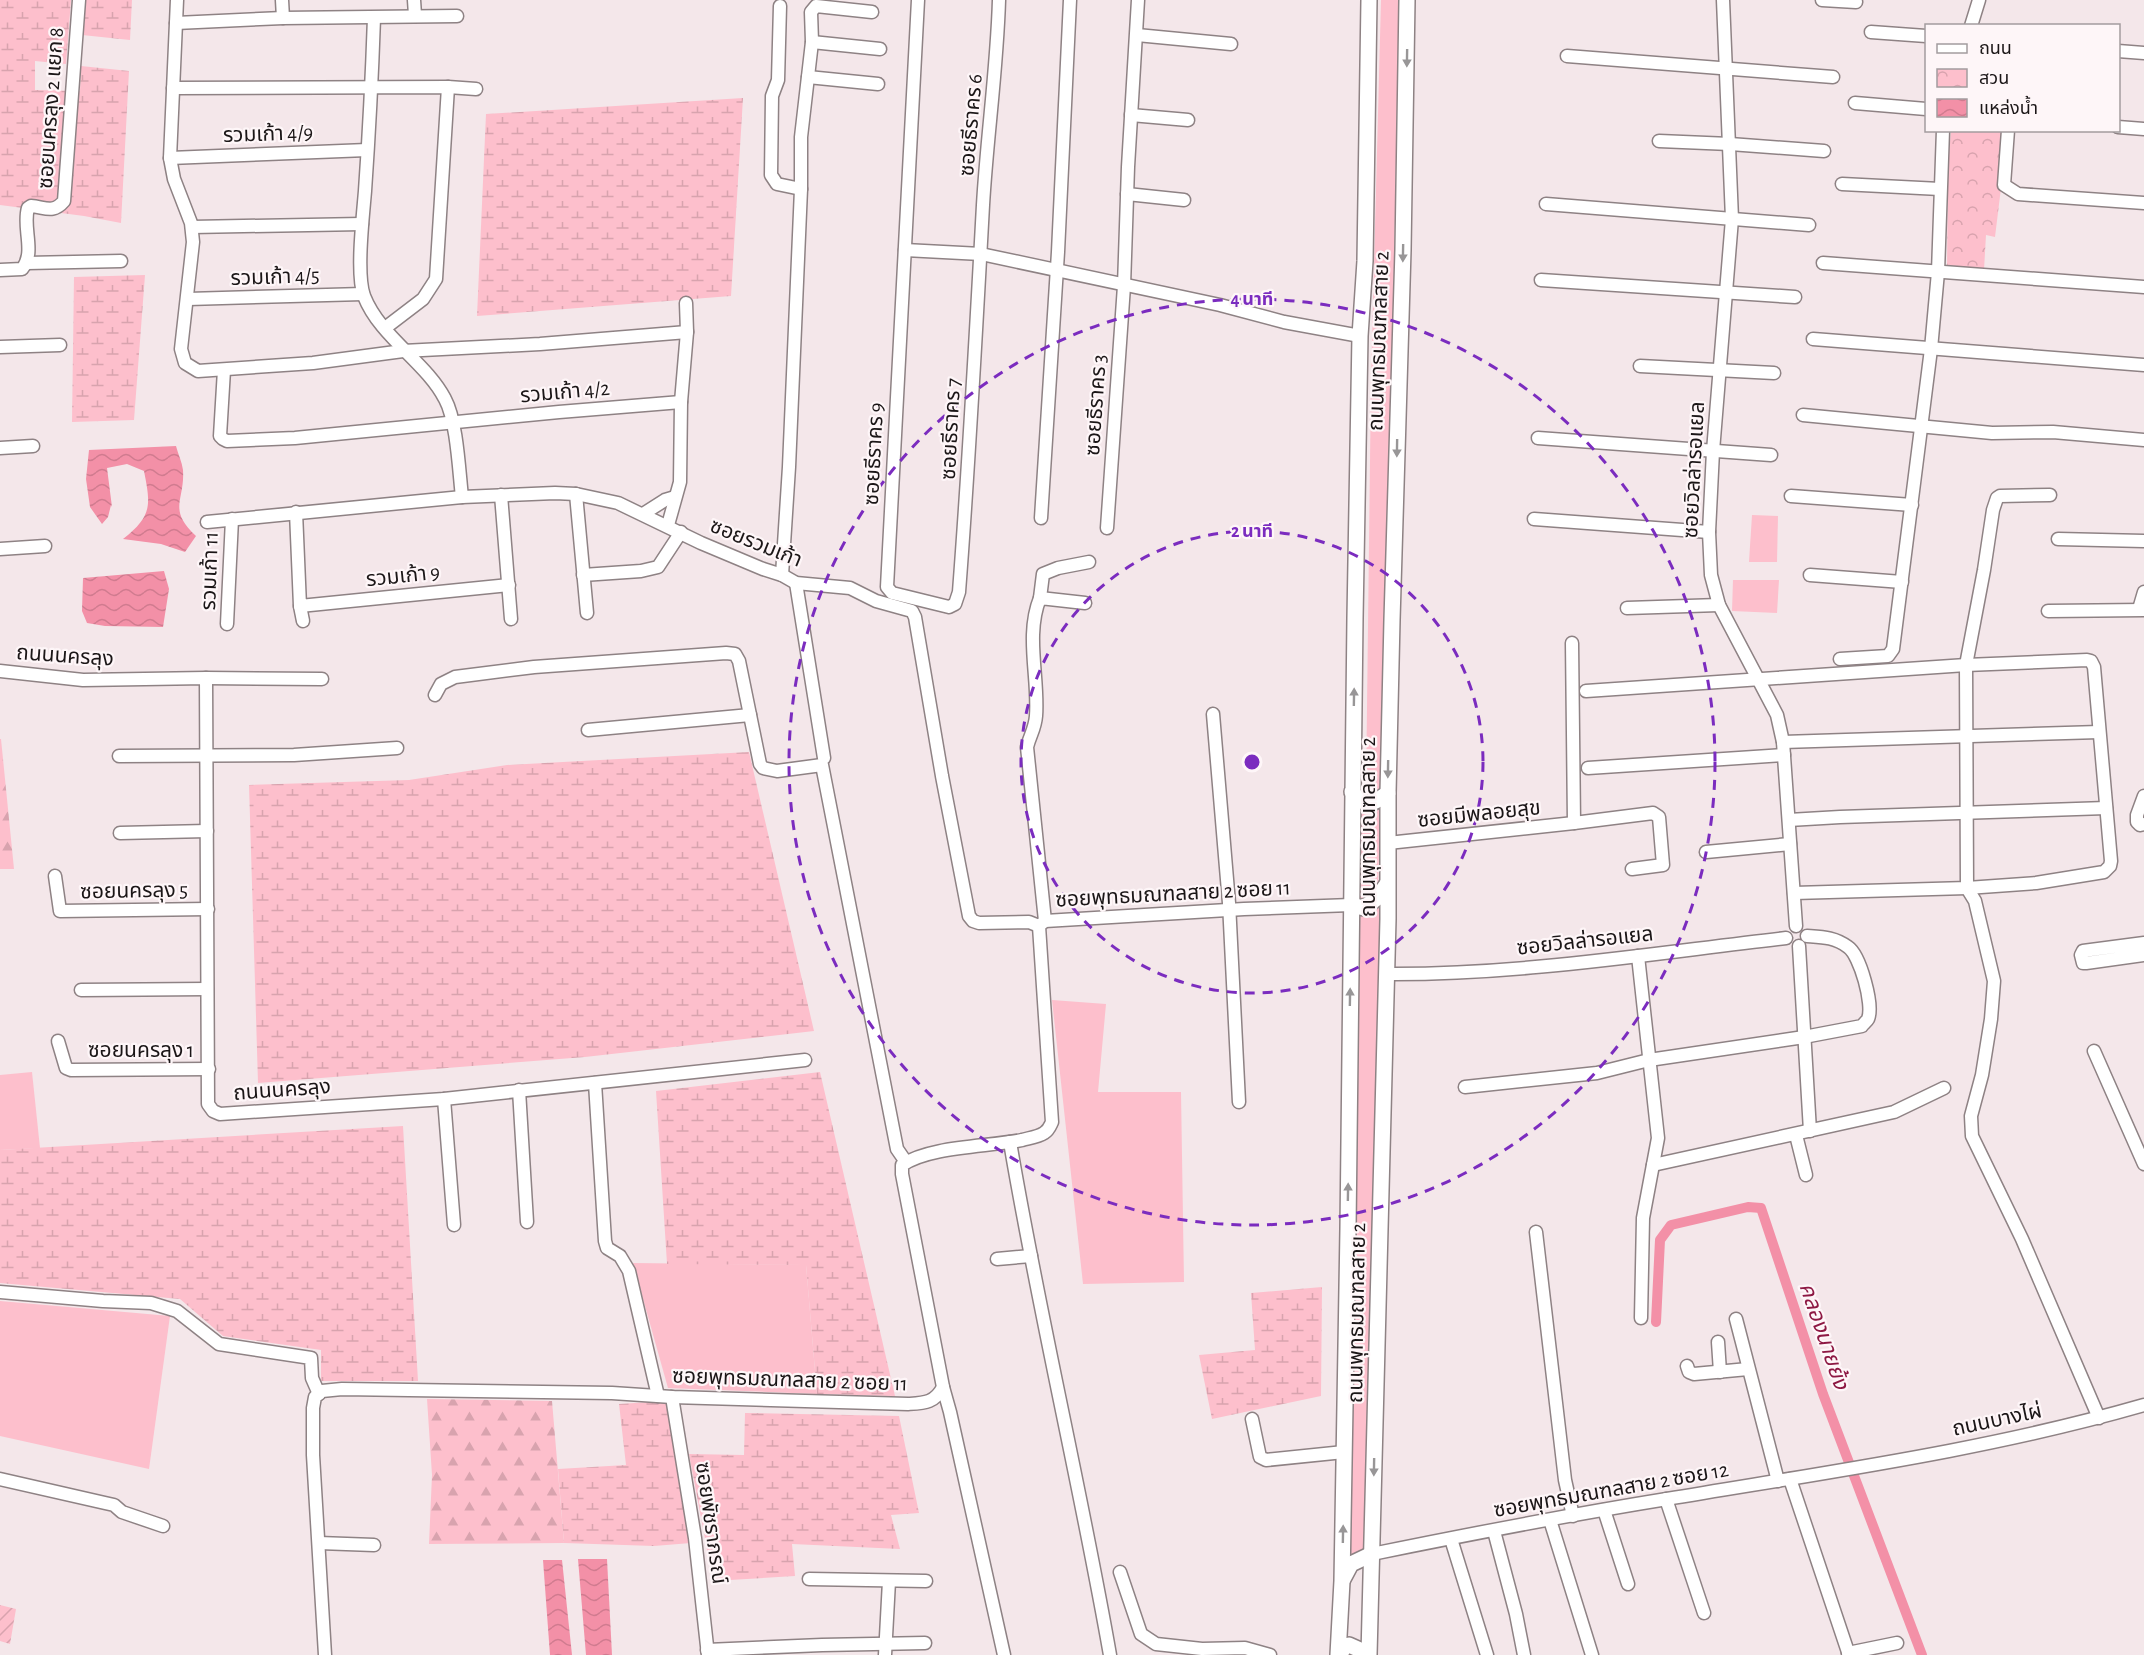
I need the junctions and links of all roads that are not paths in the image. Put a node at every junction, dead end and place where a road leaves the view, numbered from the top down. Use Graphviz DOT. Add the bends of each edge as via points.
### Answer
graph roads {
  1 [pos="79,0"];
  2 [pos="177,0"];
  3 [pos="282,0"];
  4 [pos="414,0"];
  5 [pos="918,0"];
  6 [pos="999,0"];
  7 [pos="1070,0"];
  8 [pos="1138,0"];
  9 [pos="1370,0"];
  10 [pos="1407,0"];
  11 [pos="1723,0"];
  12 [pos="1822,0"];
  13 [pos="1980,0"];
  14 [pos="1856,2"];
  15 [pos="780,6"];
  16 [pos="872,12"];
  17 [pos="415,15"];
  18 [pos="457,16"];
  19 [pos="283,18"];
  20 [pos="374,18"];
  21 [pos="176,23"];
  22 [pos="1972,24"];
  23 [pos="1871,32"];
  24 [pos="1137,34"];
  25 [pos="1925,36"];
  26 [pos="812,42"];
  27 [pos="1231,44"];
  28 [pos="880,49"];
  29 [pos="2120,51"];
  30 [pos="2144,53"];
  31 [pos="1567,56"];
  32 [pos="1727,69"];
  33 [pos="808,77"];
  34 [pos="1833,77"];
  35 [pos="878,84"];
  36 [pos="371,87"];
  37 [pos="448,87"];
  38 [pos="173,88"];
  39 [pos="476,89"];
  40 [pos="1855,104"];
  41 [pos="1925,109"];
  42 [pos="1131,115"];
  43 [pos="1188,120"];
  44 [pos="2120,127"];
  45 [pos="2144,129"];
  46 [pos="1942,132"];
  47 [pos="2008,132"];
  48 [pos="1659,141"];
  49 [pos="1730,144"];
  50 [pos="367,150"];
  51 [pos="1824,151"];
  52 [pos="170,158"];
  53 [pos="1842,184"];
  54 [pos="801,189"];
  55 [pos="1941,189"];
  56 [pos="1127,194"];
  57 [pos="1184,200"];
  58 [pos="2144,203"];
  59 [pos="1546,204"];
  60 [pos="1732,219"];
  61 [pos="362,224"];
  62 [pos="1809,225"];
  63 [pos="192,227"];
  64 [pos="905,250"];
  65 [pos="981,254"];
  66 [pos="121,261"];
  67 [pos="1823,262"];
  68 [pos="27,263"];
  69 [pos="0,270"];
  70 [pos="1056,271"];
  71 [pos="1938,272"];
  72 [pos="1541,280"];
  73 [pos="1124,286"];
  74 [pos="2144,287"];
  75 [pos="363,294"];
  76 [pos="1725,294"];
  77 [pos="1795,297"];
  78 [pos="188,298"];
  79 [pos="686,303"];
  80 [pos="385,328"];
  81 [pos="687,332"];
  82 [pos="1360,336"];
  83 [pos="1813,339"];
  84 [pos="60,345"];
  85 [pos="0,347"];
  86 [pos="1931,349"];
  87 [pos="403,351"];
  88 [pos="2144,365"];
  89 [pos="1640,366"];
  90 [pos="1719,369"];
  91 [pos="224,370"];
  92 [pos="1774,373"];
  93 [pos="681,402"];
  94 [pos="1803,415"];
  95 [pos="452,422"];
  96 [pos="1923,426"];
  97 [pos="1538,438"];
  98 [pos="2144,440"];
  99 [pos="33,446"];
  100 [pos="0,448"];
  101 [pos="1713,451"];
  102 [pos="1771,455"];
  103 [pos="576,494"];
  104 [pos="501,495"];
  105 [pos="2050,495"];
  106 [pos="1791,496"];
  107 [pos="462,497"];
  108 [pos="675,497"];
  109 [pos="1912,505"];
  110 [pos="296,512"];
  111 [pos="644,514"];
  112 [pos="1041,518"];
  113 [pos="232,519"];
  114 [pos="1534,519"];
  115 [pos="207,522"];
  116 [pos="668,525"];
  117 [pos="1107,528"];
  118 [pos="681,532"];
  119 [pos="1709,532"];
  120 [pos="2058,539"];
  121 [pos="2144,541"];
  122 [pos="45,546"];
  123 [pos="0,549"];
  124 [pos="1089,562"];
  125 [pos="584,575"];
  126 [pos="782,575"];
  127 [pos="1810,575"];
  128 [pos="1902,582"];
  129 [pos="796,583"];
  130 [pos="509,585"];
  131 [pos="2144,592"];
  132 [pos="1040,598"];
  133 [pos="1085,603"];
  134 [pos="955,604"];
  135 [pos="300,606"];
  136 [pos="1719,606"];
  137 [pos="1627,608"];
  138 [pos="2141,610"];
  139 [pos="2048,611"];
  140 [pos="587,614"];
  141 [pos="511,619"];
  142 [pos="303,621"];
  143 [pos="227,624"];
  144 [pos="1572,643"];
  145 [pos="1840,658"];
  146 [pos="1966,665"];
  147 [pos="0,671"];
  148 [pos="206,678"];
  149 [pos="322,679"];
  150 [pos="1760,680"];
  151 [pos="1586,691"];
  152 [pos="435,695"];
  153 [pos="1213,714"];
  154 [pos="750,715"];
  155 [pos="588,730"];
  156 [pos="2099,732"];
  157 [pos="1966,736"];
  158 [pos="397,748"];
  159 [pos="1783,749"];
  160 [pos="205,755"];
  161 [pos="119,756"];
  162 [pos="824,758"];
  163 [pos="1588,768"];
  164 [pos="1352,792"];
  165 [pos="1388,794"];
  166 [pos="2144,796"];
  167 [pos="2106,808"];
  168 [pos="1967,813"];
  169 [pos="1789,820"];
  170 [pos="1574,823"];
  171 [pos="2144,824"];
  172 [pos="207,831"];
  173 [pos="120,833"];
  174 [pos="1388,843"];
  175 [pos="1790,844"];
  176 [pos="1707,852"];
  177 [pos="1632,869"];
  178 [pos="55,876"];
  179 [pos="1388,884"];
  180 [pos="1967,888"];
  181 [pos="1794,893"];
  182 [pos="1351,905"];
  183 [pos="208,909"];
  184 [pos="1229,910"];
  185 [pos="1042,923"];
  186 [pos="1796,926"];
  187 [pos="1786,938"];
  188 [pos="1803,941"];
  189 [pos="2144,943"];
  190 [pos="2144,955"];
  191 [pos="1638,956"];
  192 [pos="1386,974"];
  193 [pos="207,989"];
  194 [pos="81,990"];
  195 [pos="1804,1037"];
  196 [pos="58,1041"];
  197 [pos="2094,1051"];
  198 [pos="805,1060"];
  199 [pos="1650,1060"];
  200 [pos="209,1069"];
  201 [pos="595,1083"];
  202 [pos="1465,1087"];
  203 [pos="1944,1088"];
  204 [pos="519,1090"];
  205 [pos="444,1099"];
  206 [pos="1239,1102"];
  207 [pos="1810,1131"];
  208 [pos="1796,1135"];
  209 [pos="1010,1142"];
  210 [pos="906,1162"];
  211 [pos="2144,1164"];
  212 [pos="1653,1165"];
  213 [pos="1806,1175"];
  214 [pos="527,1222"];
  215 [pos="454,1225"];
  216 [pos="1536,1232"];
  217 [pos="1031,1256"];
  218 [pos="997,1259"];
  219 [pos="0,1292"];
  220 [pos="1641,1318"];
  221 [pos="1736,1319"];
  222 [pos="1718,1342"];
  223 [pos="1687,1366"];
  224 [pos="1748,1368"];
  225 [pos="1720,1372"];
  226 [pos="943,1388"];
  227 [pos="319,1394"];
  228 [pos="658,1396"];
  229 [pos="672,1397"];
  230 [pos="2144,1405"];
  231 [pos="2099,1418"];
  232 [pos="1252,1419"];
  233 [pos="1344,1452"];
  234 [pos="1857,1468"];
  235 [pos="0,1479"];
  236 [pos="1784,1480"];
  237 [pos="1666,1499"];
  238 [pos="1604,1510"];
  239 [pos="1573,1516"];
  240 [pos="1550,1520"];
  241 [pos="163,1526"];
  242 [pos="1494,1531"];
  243 [pos="1451,1539"];
  244 [pos="319,1543"];
  245 [pos="374,1545"];
  246 [pos="1372,1554"];
  247 [pos="1120,1572"];
  248 [pos="809,1579"];
  249 [pos="888,1581"];
  250 [pos="926,1581"];
  251 [pos="1342,1581"];
  252 [pos="1628,1584"];
  253 [pos="1704,1613"];
  254 [pos="1897,1643"];
  255 [pos="925,1644"];
  256 [pos="885,1650"];
  257 [pos="1173,1651"];
  258 [pos="707,1653"];
  259 [pos="1848,1654"];
  260 [pos="324,1655"];
  261 [pos="1004,1655"];
  262 [pos="1110,1655"];
  263 [pos="1270,1655"];
  264 [pos="1339,1655"];
  265 [pos="1363,1655"];
  266 [pos="1369,1655"];
  267 [pos="1487,1655"];
  268 [pos="1524,1655"];
  269 [pos="1592,1655"];
  1 -- 68 [label="street, ซอยนครลุง 2 แยก 8" via="66,194 55,209 28,208"];
  2 -- 21 [label="street"];
  3 -- 19 [label="street"];
  4 -- 17 [label="street"];
  5 -- 64 [label="street, ซอยธีราคร 9"];
  6 -- 65 [label="street, ซอยธีราคร 6"];
  7 -- 70 [label="street"];
  8 -- 24 [label="street, ซอยธีราคร 3"];
  9 -- 82 [label="main road, ถนนพุทธมณฑลสาย 2"];
  10 -- 165 [label="main road, ถนนพุทธมณฑลสาย 2, one-way"];
  11 -- 32 [label="street, ซอยวิลล่ารอแยล"];
  12 -- 14 [label="street"];
  13 -- 22 [label="street"];
  15 -- 54 [label="street" via="778,80 772,96 771,175 777,184"];
  16 -- 26 [label="street" via="814,6"];
  17 -- 18 [label="street"];
  17 -- 20 [label="street"];
  19 -- 20 [label="street"];
  19 -- 21 [label="street"];
  20 -- 36 [label="street"];
  21 -- 38 [label="street"];
  23 -- 25 [label="street"];
  24 -- 27 [label="street"];
  24 -- 42 [label="street, ซอยธีราคร 3"];
  26 -- 28 [label="street"];
  26 -- 33 [label="street"];
  29 -- 30 [label="street"];
  31 -- 32 [label="street"];
  32 -- 34 [label="street"];
  32 -- 49 [label="street, ซอยวิลล่ารอแยล"];
  33 -- 35 [label="street"];
  33 -- 54 [label="street" via="801,137"];
  36 -- 37 [label="street"];
  36 -- 38 [label="street"];
  36 -- 50 [label="street"];
  37 -- 39 [label="street"];
  37 -- 80 [label="street" via="436,279 423,299"];
  38 -- 52 [label="street"];
  40 -- 41 [label="street"];
  42 -- 43 [label="street"];
  42 -- 56 [label="street, ซอยธีราคร 3"];
  44 -- 45 [label="street"];
  46 -- 55 [label="street"];
  47 -- 58 [label="street" via="2004,185 2011,191"];
  48 -- 49 [label="street"];
  49 -- 51 [label="street"];
  49 -- 60 [label="street, ซอยวิลล่ารอแยล"];
  50 -- 52 [label="street, รวมเก้า 4/9"];
  50 -- 61 [label="street"];
  52 -- 63 [label="street"];
  53 -- 55 [label="street"];
  54 -- 126 [label="street"];
  55 -- 71 [label="street"];
  56 -- 57 [label="street"];
  56 -- 73 [label="street, ซอยธีราคร 3"];
  59 -- 60 [label="street"];
  60 -- 62 [label="street"];
  60 -- 76 [label="street, ซอยวิลล่ารอแยล"];
  61 -- 63 [label="street"];
  61 -- 75 [label="street"];
  63 -- 78 [label="street"];
  64 -- 65 [label="street"];
  64 -- 134 [label="street, ซอยธีราคร 9" via="887,587 892,593 949,607"];
  65 -- 70 [label="street"];
  65 -- 134 [label="street, ซอยธีราคร 7" via="967,494"];
  66 -- 68 [label="street"];
  67 -- 71 [label="street"];
  68 -- 69 [label="street" via="22,269"];
  70 -- 73 [label="street"];
  70 -- 112 [label="street"];
  71 -- 74 [label="street"];
  71 -- 86 [label="street"];
  72 -- 76 [label="street"];
  73 -- 82 [label="street"];
  73 -- 117 [label="street, ซอยธีราคร 3"];
  75 -- 78 [label="street, รวมเก้า 4/5"];
  75 -- 80 [label="street"];
  76 -- 77 [label="street"];
  76 -- 90 [label="street, ซอยวิลล่ารอแยล"];
  78 -- 91 [label="street" via="182,357 198,371"];
  79 -- 81 [label="street"];
  80 -- 87 [label="street"];
  81 -- 87 [label="street"];
  81 -- 93 [label="street"];
  164 -- 82 [label="main road, ถนนพุทธมณฑลสาย 2, one-way"];
  83 -- 86 [label="street"];
  84 -- 85 [label="street"];
  86 -- 88 [label="street"];
  86 -- 96 [label="street"];
  87 -- 91 [label="street"];
  87 -- 95 [label="street" via="444,396"];
  89 -- 90 [label="street"];
  90 -- 92 [label="street"];
  90 -- 101 [label="street, ซอยวิลล่ารอแยล"];
  91 -- 95 [label="street, รวมเก้า 4/2" via="220,436 227,441"];
  93 -- 95 [label="street, รวมเก้า 4/2"];
  93 -- 108 [label="street" via="680,482"];
  94 -- 96 [label="street"];
  95 -- 107 [label="street"];
  96 -- 98 [label="street"];
  96 -- 109 [label="street"];
  97 -- 101 [label="street"];
  99 -- 100 [label="street"];
  101 -- 102 [label="street"];
  101 -- 119 [label="street, ซอยวิลล่ารอแยล"];
  103 -- 104 [label="street, ซอยรวมเก้า"];
  103 -- 111 [label="street, ซอยรวมเก้า" via="618,503"];
  103 -- 125 [label="street"];
  104 -- 107 [label="street, ซอยรวมเก้า"];
  104 -- 130 [label="street"];
  105 -- 146 [label="street" via="1996,498"];
  106 -- 109 [label="street"];
  107 -- 110 [label="street, ซอยรวมเก้า"];
  108 -- 111 [label="street"];
  108 -- 116 [label="street"];
  109 -- 128 [label="street"];
  110 -- 113 [label="street, ซอยรวมเก้า"];
  110 -- 135 [label="street"];
  111 -- 116 [label="street, ซอยรวมเก้า"];
  113 -- 115 [label="street, ซอยรวมเก้า"];
  113 -- 143 [label="street, รวมเก้า 11"];
  114 -- 119 [label="street"];
  116 -- 118 [label="street, ซอยรวมเก้า"];
  118 -- 125 [label="street" via="658,567"];
  118 -- 126 [label="street, ซอยรวมเก้า"];
  119 -- 136 [label="street, ซอยวิลล่ารอแยล" via="1711,575"];
  120 -- 121 [label="street"];
  122 -- 123 [label="street"];
  124 -- 132 [label="street" via="1043,574"];
  125 -- 140 [label="street"];
  126 -- 129 [label="street, ซอยรวมเก้า"];
  127 -- 128 [label="street"];
  128 -- 145 [label="street" via="1891,654"];
  129 -- 162 [label="street"];
  129 -- 185 [label="street, ซอยรวมเก้า" via="850,588 876,601 912,611 969,916 979,923"];
  130 -- 135 [label="street, รวมเก้า 9"];
  130 -- 141 [label="street"];
  131 -- 138 [label="street"];
  132 -- 133 [label="street"];
  132 -- 185 [label="street" via="1033,638 1036,717 1027,747"];
  135 -- 142 [label="street"];
  136 -- 137 [label="street"];
  136 -- 150 [label="street, ซอยวิลล่ารอแยล"];
  138 -- 139 [label="street"];
  144 -- 170 [label="street"];
  146 -- 150 [label="street"];
  146 -- 156 [label="street" via="2091,661"];
  146 -- 157 [label="street"];
  147 -- 148 [label="street, ถนนนครลุง" via="83,680"];
  148 -- 149 [label="street"];
  148 -- 160 [label="street, ถนนนครลุง"];
  150 -- 151 [label="street"];
  150 -- 159 [label="street, ซอยวิลล่ารอแยล" via="1777,715"];
  152 -- 154 [label="street" via="441,684 455,677 726,653 735,654 739,662"];
  153 -- 184 [label="street"];
  154 -- 155 [label="street"];
  154 -- 210 [label="street" via="763,768 777,771 822,765 897,1149"];
  156 -- 157 [label="street"];
  156 -- 167 [label="street"];
  157 -- 159 [label="street"];
  157 -- 168 [label="street"];
  158 -- 160 [label="street" via="294,755"];
  159 -- 163 [label="street"];
  159 -- 169 [label="street, ซอยวิลล่ารอแยล"];
  160 -- 161 [label="street"];
  160 -- 172 [label="street, ถนนนครลุง"];
  164 -- 165 [label="main road" via="1367,804"];
  164 -- 182 [label="main road, ถนนพุทธมณฑลสาย 2"];
  165 -- 174 [label="main road, ถนนพุทธมณฑลสาย 2"];
  166 -- 171 [label="street" via="2137,822"];
  167 -- 168 [label="street"];
  167 -- 180 [label="street" via="2111,861 2104,872 2036,883"];
  168 -- 169 [label="street"];
  168 -- 180 [label="street"];
  169 -- 175 [label="street, ซอยวิลล่ารอแยล"];
  170 -- 174 [label="street, ซอยมีพลอยสุข"];
  170 -- 177 [label="street, ซอยมีพลอยสุข" via="1657,814 1663,865"];
  172 -- 173 [label="street"];
  172 -- 183 [label="street, ถนนนครลุง"];
  174 -- 179 [label="main road, ถนนพุทธมณฑลสาย 2"];
  175 -- 176 [label="street"];
  175 -- 181 [label="street, ซอยวิลล่ารอแยล"];
  178 -- 183 [label="street, ซอยนครลุง 5" via="60,911"];
  179 -- 182 [label="main road" via="1364,908"];
  179 -- 192 [label="main road, ถนนพุทธมณฑลสาย 2"];
  180 -- 181 [label="street"];
  180 -- 231 [label="street" via="1975,901 1994,981 1982,1075 1971,1116 1972,1136 2022,1239"];
  181 -- 186 [label="street, ซอยวิลล่ารอแยล"];
  182 -- 184 [label="street, ซอยพุทธมณฑลสาย 2 ซอย 11"];
  233 -- 182 [label="main road, ถนนพุทธมณฑลสาย 2, one-way"];
  183 -- 193 [label="street, ถนนนครลุง"];
  184 -- 185 [label="street, ซอยพุทธมณฑลสาย 2 ซอย 11"];
  184 -- 206 [label="street"];
  185 -- 209 [label="street, ซอยพุทธมณฑลสาย 2 ซอย 11" via="1052,1122 1043,1134"];
  186 -- 187 [label="street"];
  186 -- 188 [label="street" via="1802,928"];
  187 -- 188 [label="street" via="1792,946"];
  187 -- 191 [label="street, ซอยวิลล่ารอแยล"];
  188 -- 195 [label="street"];
  188 -- 195 [label="street" via="1827,937 1851,948 1869,1003 1868,1020 1862,1026"];
  189 -- 190 [label="street" via="2123,952"];
  191 -- 192 [label="street, ซอยวิลล่ารอแยล" via="1473,973"];
  191 -- 199 [label="street"];
  192 -- 246 [label="main road, ถนนพุทธมณฑลสาย 2, one-way"];
  193 -- 194 [label="street"];
  193 -- 200 [label="street, ถนนนครลุง"];
  195 -- 199 [label="street"];
  195 -- 207 [label="street"];
  196 -- 200 [label="street, ซอยนครลุง 1" via="66,1068 71,1070"];
  197 -- 211 [label="street"];
  198 -- 201 [label="street, ถนนนครลุง"];
  199 -- 202 [label="street" via="1597,1073"];
  199 -- 212 [label="street" via="1658,1138"];
  200 -- 205 [label="street, ถนนนครลุง" via="208,1104 220,1113"];
  201 -- 204 [label="street, ถนนนครลุง"];
  201 -- 228 [label="street" via="605,1241 629,1271"];
  203 -- 207 [label="street" via="1894,1112"];
  204 -- 205 [label="street, ถนนนครลุง"];
  204 -- 214 [label="street"];
  205 -- 215 [label="street"];
  207 -- 208 [label="street"];
  208 -- 212 [label="street"];
  208 -- 213 [label="street"];
  209 -- 210 [label="street, ซอยพุทธมณฑลสาย 2 ซอย 11" via="932,1153"];
  209 -- 217 [label="street"];
  210 -- 226 [label="street, ซอยพุทธมณฑลสาย 2 ซอย 11" via="902,1174"];
  212 -- 220 [label="street" via="1643,1218"];
  216 -- 239 [label="street" via="1564,1473"];
  217 -- 218 [label="street"];
  217 -- 262 [label="street"];
  219 -- 227 [label="street" via="165,1306 219,1344 311,1358 312,1378"];
  221 -- 224 [label="street"];
  222 -- 225 [label="street"];
  223 -- 225 [label="street" via="1694,1374"];
  224 -- 225 [label="street"];
  224 -- 236 [label="street"];
  226 -- 229 [label="street, ซอยพุทธมณฑลสาย 2 ซอย 11" via="929,1402 908,1404"];
  226 -- 261 [label="street"];
  227 -- 228 [label="street, ซอยพุทธมณฑลสาย 2 ซอย 11" via="342,1389"];
  227 -- 244 [label="street" via="313,1408"];
  228 -- 229 [label="street, ซอยพุทธมณฑลสาย 2 ซอย 11"];
  229 -- 258 [label="street, ซอยพัชราภรณ์" via="695,1538"];
  230 -- 231 [label="street, ถนนบางไผ่"];
  231 -- 234 [label="street, ถนนบางไผ่"];
  232 -- 233 [label="street" via="1260,1457 1266,1460"];
  251 -- 233 [label="main road, ถนนพุทธมณฑลสาย 2, one-way"];
  234 -- 236 [label="street, ซอยพุทธมณฑลสาย 2 ซอย 12"];
  235 -- 241 [label="street" via="114,1505 122,1512"];
  236 -- 237 [label="street, ซอยพุทธมณฑลสาย 2 ซอย 12"];
  236 -- 259 [label="street"];
  237 -- 238 [label="street, ซอยพุทธมณฑลสาย 2 ซอย 12"];
  237 -- 253 [label="street"];
  238 -- 239 [label="street, ซอยพุทธมณฑลสาย 2 ซอย 12"];
  238 -- 252 [label="street"];
  239 -- 240 [label="street, ซอยพุทธมณฑลสาย 2 ซอย 12"];
  240 -- 242 [label="street, ซอยพุทธมณฑลสาย 2 ซอย 12"];
  240 -- 269 [label="street"];
  242 -- 243 [label="street, ซอยพุทธมณฑลสาย 2 ซอย 12"];
  242 -- 268 [label="street"];
  243 -- 246 [label="street, ซอยพุทธมณฑลสาย 2 ซอย 12"];
  243 -- 267 [label="street"];
  244 -- 245 [label="street"];
  244 -- 260 [label="street"];
  246 -- 251 [label="main road" via="1351,1564"];
  246 -- 266 [label="main road, ถนนพุทธมณฑลสาย 2"];
  247 -- 257 [label="street" via="1141,1634"];
  248 -- 249 [label="street"];
  249 -- 250 [label="street"];
  249 -- 256 [label="street"];
  251 -- 264 [label="main road, ถนนพุทธมณฑลสาย 2"];
  254 -- 259 [label="street"];
  255 -- 256 [label="street"];
  256 -- 258 [label="street"];
  257 -- 263 [label="street" via="1245,1648"];
  264 -- 265 [label="main road" via="1349,1646"];
}
